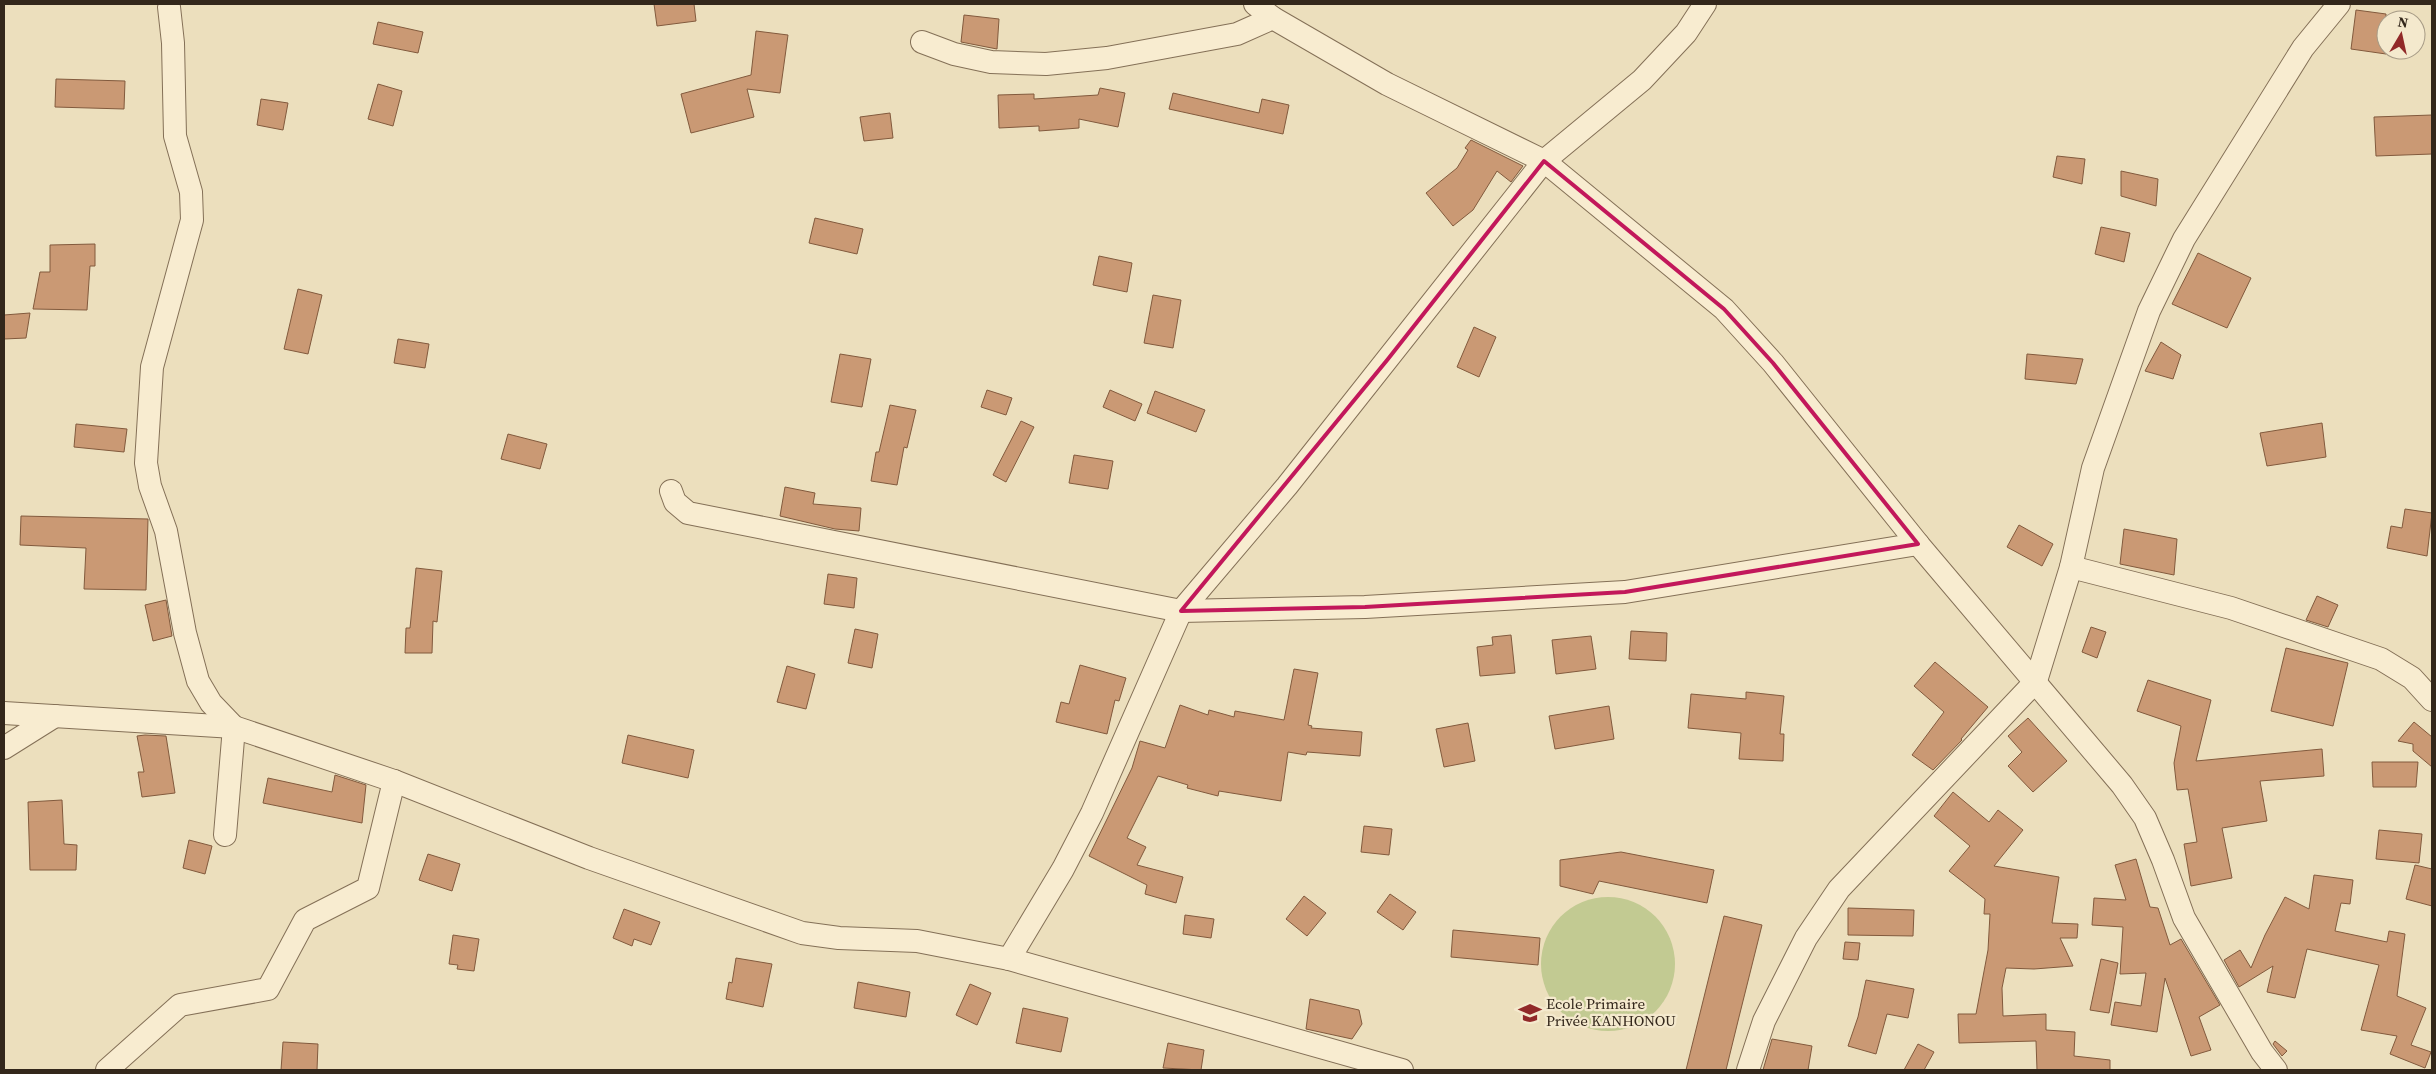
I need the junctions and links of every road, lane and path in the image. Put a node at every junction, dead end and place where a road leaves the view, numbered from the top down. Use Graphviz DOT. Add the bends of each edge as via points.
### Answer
graph roads {
  1 [pos="1255,4"];
  2 [pos="1705,4"];
  3 [pos="2339,4"];
  4 [pos="169,7"];
  5 [pos="1273,18"];
  6 [pos="922,42"];
  7 [pos="1544,161"];
  8 [pos="671,491"];
  9 [pos="1918,544"];
  10 [pos="2071,567"];
  11 [pos="1181,611"];
  12 [pos="2036,681"];
  13 [pos="2432,700"];
  14 [pos="4,713"];
  15 [pos="55,716"];
  16 [pos="234,727"];
  17 [pos="4,748"];
  18 [pos="394,781"];
  19 [pos="225,835"];
  20 [pos="1009,959"];
  21 [pos="107,1070"];
  22 [pos="1402,1070"];
  23 [pos="1748,1070"];
  24 [pos="2276,1070"];
  1 -- 5 [label="street"];
  2 -- 7 [label="street" via="1686,33 1642,80"];
  3 -- 10 [label="street" via="2303,48 2184,239 2149,311 2093,468"];
  4 -- 16 [label="street" via="175,136 190,192 192,220 152,367 146,463 150,486 166,531 185,633 198,681 211,703"];
  5 -- 6 [label="street" via="1236,34 1107,58 1046,64 991,62 954,54"];
  5 -- 7 [label="street" via="1387,84"];
  7 -- 9 [label="street" via="1724,309 1773,363"];
  7 -- 11 [label="street" via="1286,486"];
  8 -- 11 [label="street" via="675,502 688,513"];
  9 -- 11 [label="street" via="1625,592 1365,607"];
  9 -- 12 [label="street"];
  10 -- 12 [label="street"];
  10 -- 13 [label="street" via="2231,608 2381,659 2412,678"];
  11 -- 20 [label="street" via="1092,813"];
  12 -- 23 [label="street" via="1839,889 1806,938 1764,1021"];
  12 -- 24 [label="street" via="2122,785 2145,818 2184,918 2262,1052"];
  14 -- 15 [label="street"];
  15 -- 16 [label="street"];
  15 -- 17 [label="street"];
  16 -- 18 [label="street"];
  16 -- 19 [label="street"];
  18 -- 20 [label="street" via="589,858 802,933 916,941"];
  18 -- 21 [label="street" via="368,888 305,920 268,989 180,1005"];
  20 -- 22 [label="street"];
}
